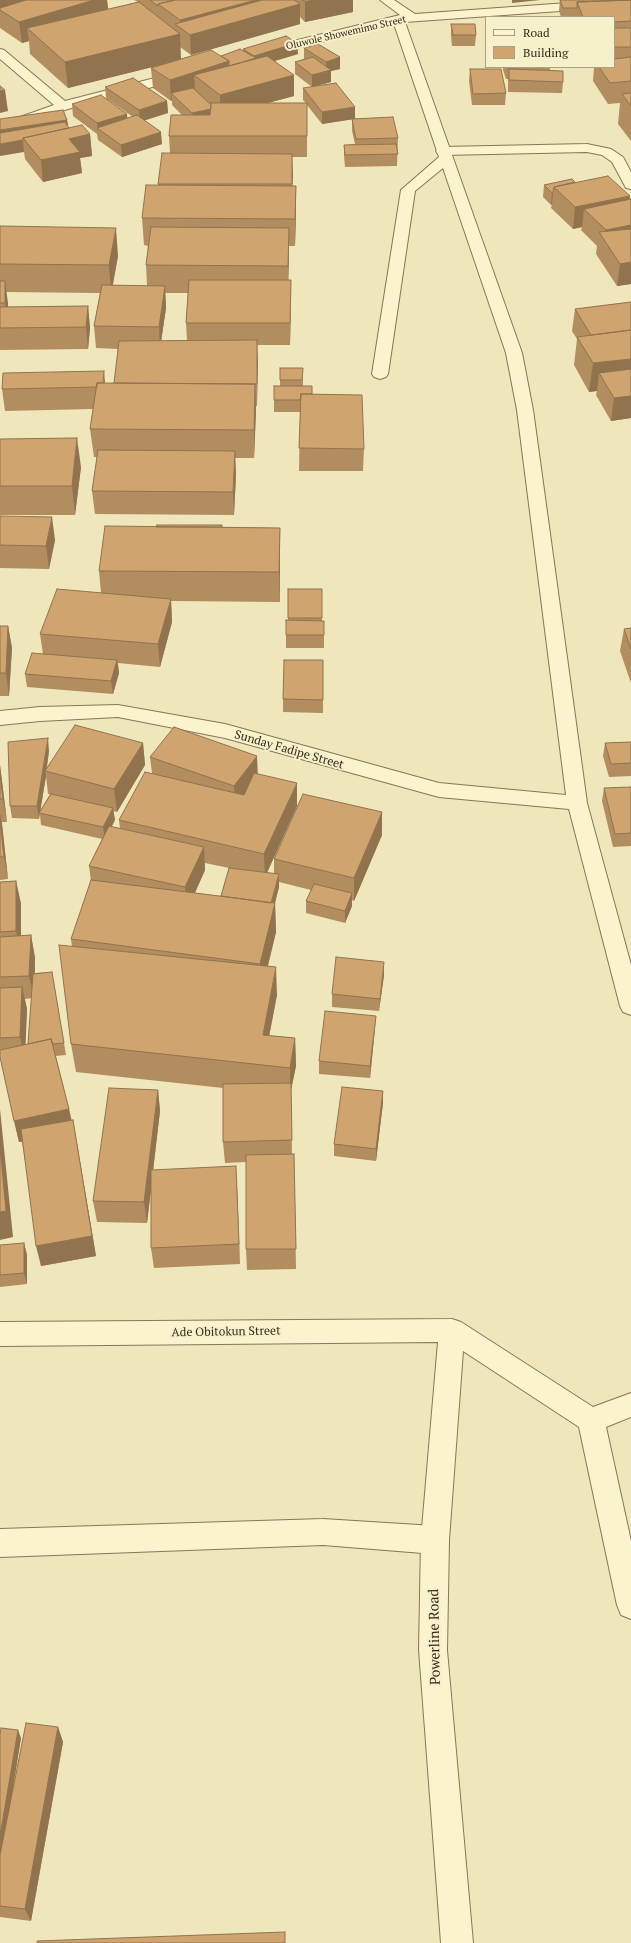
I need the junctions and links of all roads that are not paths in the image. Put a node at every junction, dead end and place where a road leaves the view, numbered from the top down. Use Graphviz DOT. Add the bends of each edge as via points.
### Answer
graph roads {
  1 [pos="386,0"];
  2 [pos="490,0"];
  3 [pos="631,2"];
  4 [pos="501,11"];
  5 [pos="404,18"];
  6 [pos="0,53"];
  7 [pos="254,55"];
  8 [pos="197,71"];
  9 [pos="63,106"];
  10 [pos="0,128"];
  11 [pos="445,154"];
  12 [pos="631,185"];
  13 [pos="380,374"];
  14 [pos="0,718"];
  15 [pos="577,803"];
  16 [pos="631,1006"];
  17 [pos="452,1330"];
  18 [pos="0,1334"];
  19 [pos="631,1404"];
  20 [pos="591,1420"];
  21 [pos="435,1540"];
  22 [pos="0,1543"];
  23 [pos="631,1605"];
  24 [pos="457,1943"];
  1 -- 5 [label="street"];
  2 -- 4 [label="street"];
  3 -- 4 [label="street, Oluwole Showemimo Street"];
  4 -- 5 [label="street, Oluwole Showemimo Street"];
  5 -- 7 [label="street, Oluwole Showemimo Street"];
  5 -- 11 [label="street"];
  6 -- 9 [label="street"];
  8 -- 9 [label="street"];
  9 -- 10 [label="street"];
  11 -- 12 [label="street" via="587,148 606,152 618,160"];
  11 -- 13 [label="street" via="408,190"];
  11 -- 15 [label="street" via="514,353 525,410"];
  14 -- 15 [label="street, Sunday Fadipe Street" via="118,711 225,732 439,790"];
  15 -- 16 [label="street"];
  17 -- 18 [label="street, Ade Obitokun Street"];
  17 -- 20 [label="street"];
  17 -- 21 [label="street, Powerline Road"];
  19 -- 20 [label="street"];
  20 -- 23 [label="street"];
  21 -- 22 [label="street" via="323,1532"];
  21 -- 24 [label="street, Powerline Road" via="432,1650"];
}
